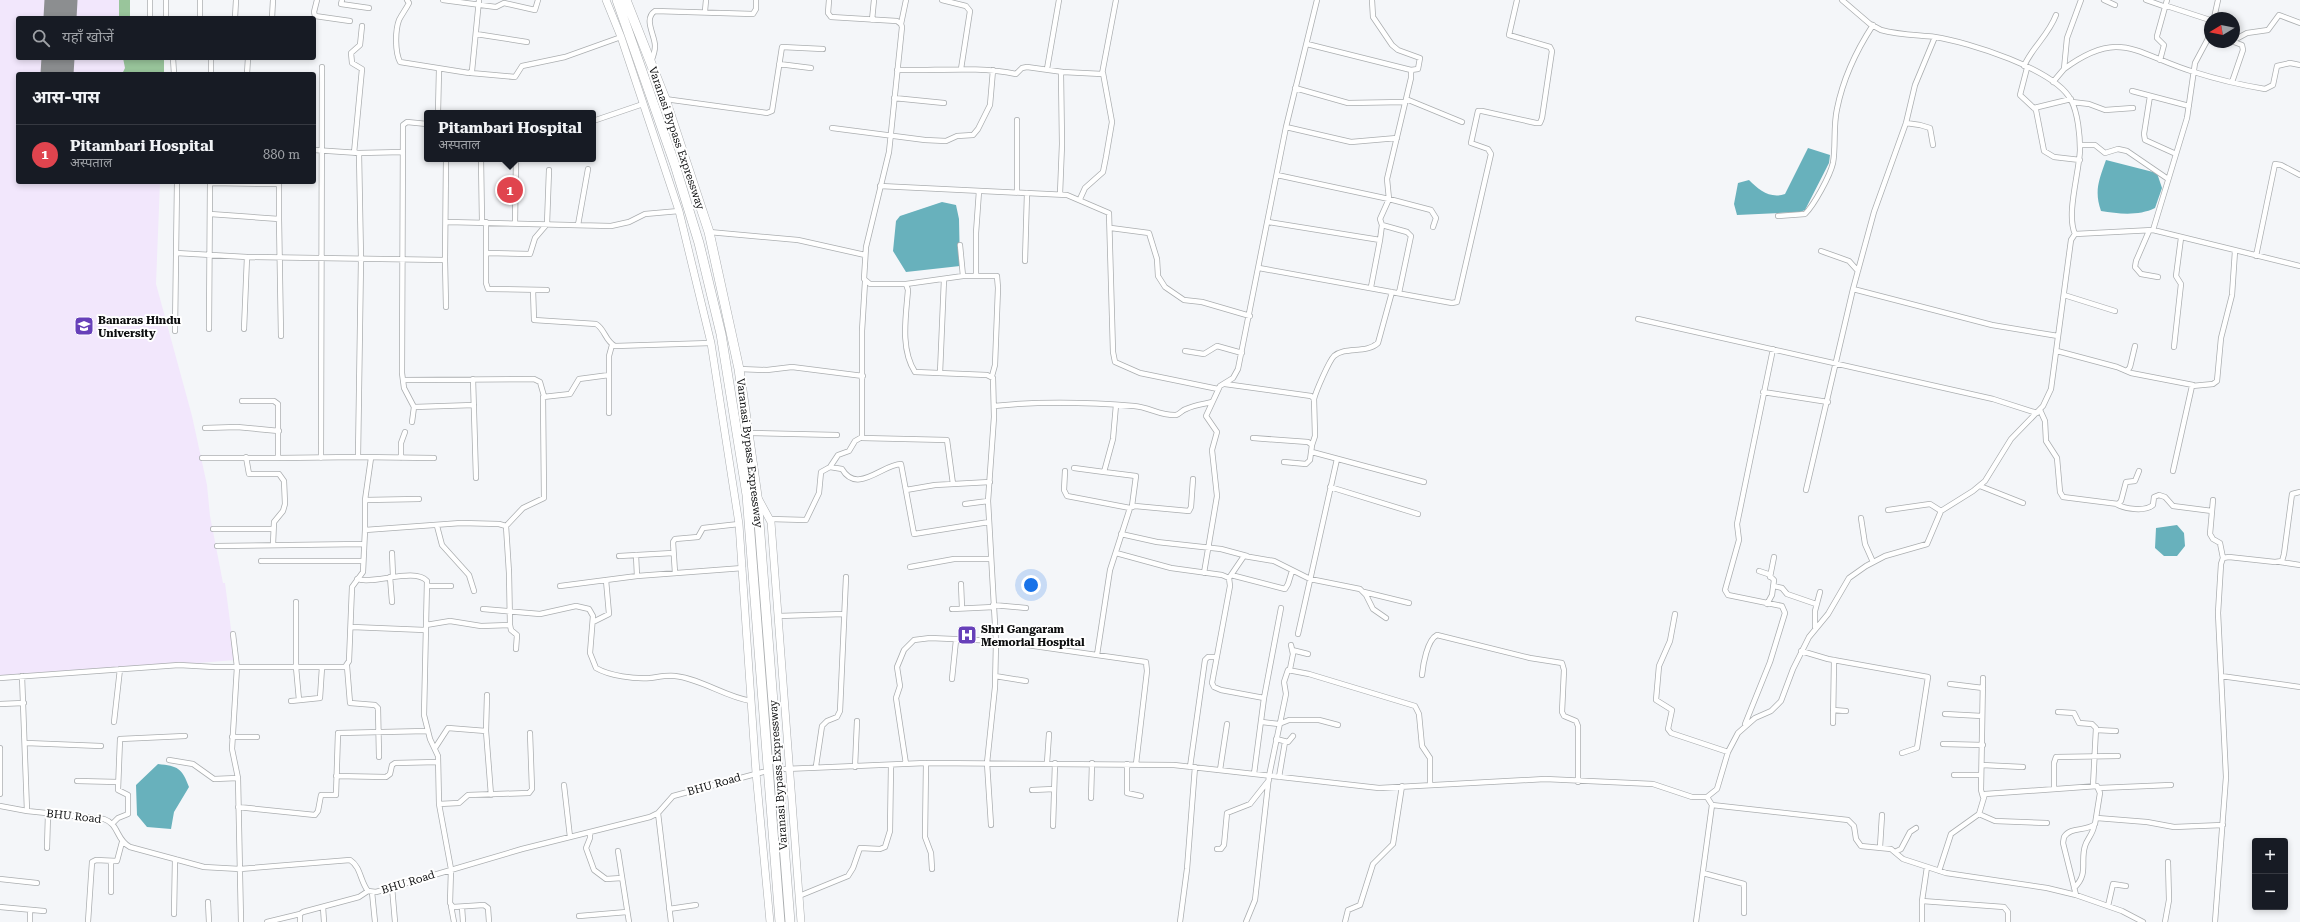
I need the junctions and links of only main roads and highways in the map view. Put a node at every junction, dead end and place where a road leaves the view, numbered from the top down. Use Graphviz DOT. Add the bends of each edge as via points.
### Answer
graph roads {
  1 [pos="617,0"];
  2 [pos="626,0"];
  3 [pos="780,922"];
  4 [pos="790,922"];
  1 -- 3 [label="highway, Varanasi Bypass Expressway" via="682,186 723,341 747,495"];
  2 -- 4 [label="highway, Varanasi Bypass Expressway" via="665,99 709,232 739,369 757,496"];
}
